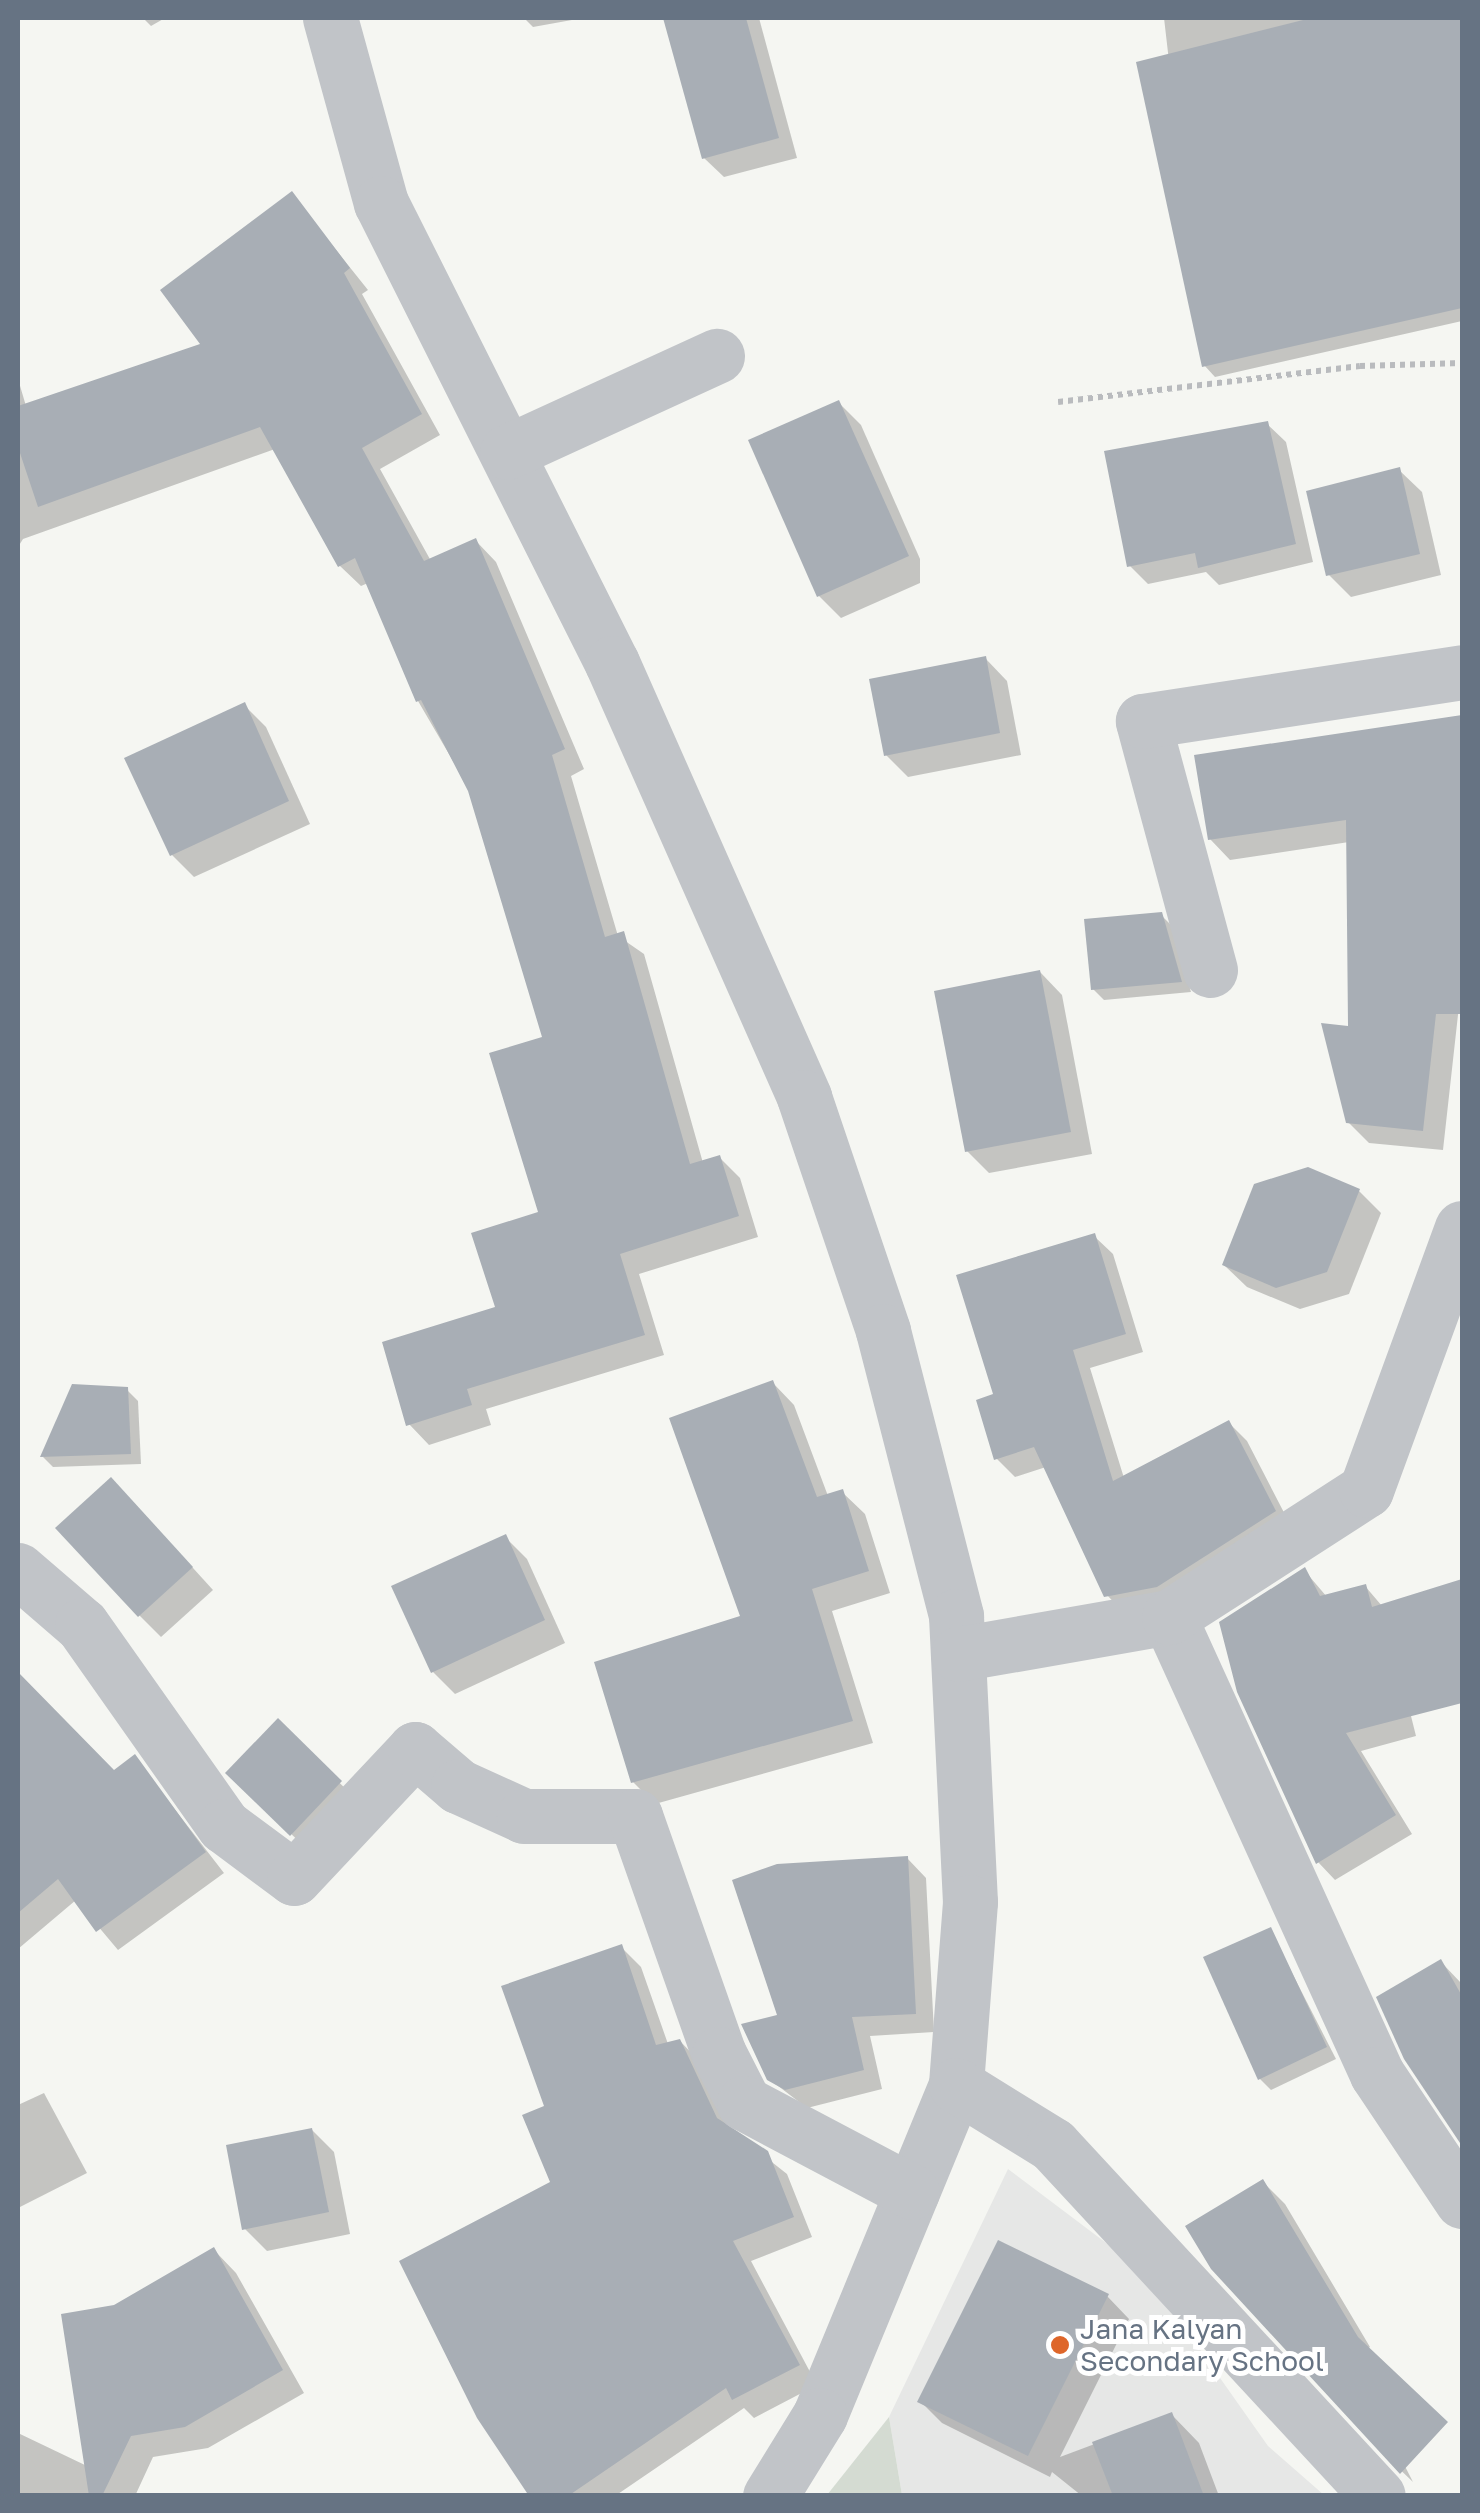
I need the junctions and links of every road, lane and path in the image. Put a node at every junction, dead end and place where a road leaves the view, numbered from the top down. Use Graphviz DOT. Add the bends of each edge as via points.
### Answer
graph roads {
  1 [pos="330,18"];
  2 [pos="717,356"];
  3 [pos="1462,363"];
  4 [pos="1058,402"];
  5 [pos="507,452"];
  6 [pos="1462,672"];
  7 [pos="1210,970"];
  8 [pos="1462,1228"];
  9 [pos="18,1570"];
  10 [pos="1169,1617"];
  11 [pos="958,1654"];
  12 [pos="956,2085"];
  13 [pos="912,2192"];
  14 [pos="1462,2201"];
  15 [pos="770,2496"];
  16 [pos="1378,2496"];
  1 -- 5 [label="street" via="382,203"];
  2 -- 5 [label="street"];
  3 -- 4 [label="path" via="1360,366"];
  5 -- 11 [label="street" via="612,664 804,1097 884,1331 956,1616"];
  6 -- 7 [label="street" via="1143,721"];
  8 -- 10 [label="street" via="1366,1490"];
  9 -- 13 [label="street" via="82,1624 224,1826 294,1878 415,1749 458,1786 524,1816 636,1816 719,2054 744,2103"];
  10 -- 11 [label="street"];
  10 -- 14 [label="street" via="1377,2074"];
  11 -- 12 [label="street" via="970,1902"];
  12 -- 13 [label="street"];
  12 -- 16 [label="street" via="1053,2145"];
  13 -- 15 [label="street" via="820,2415"];
}
